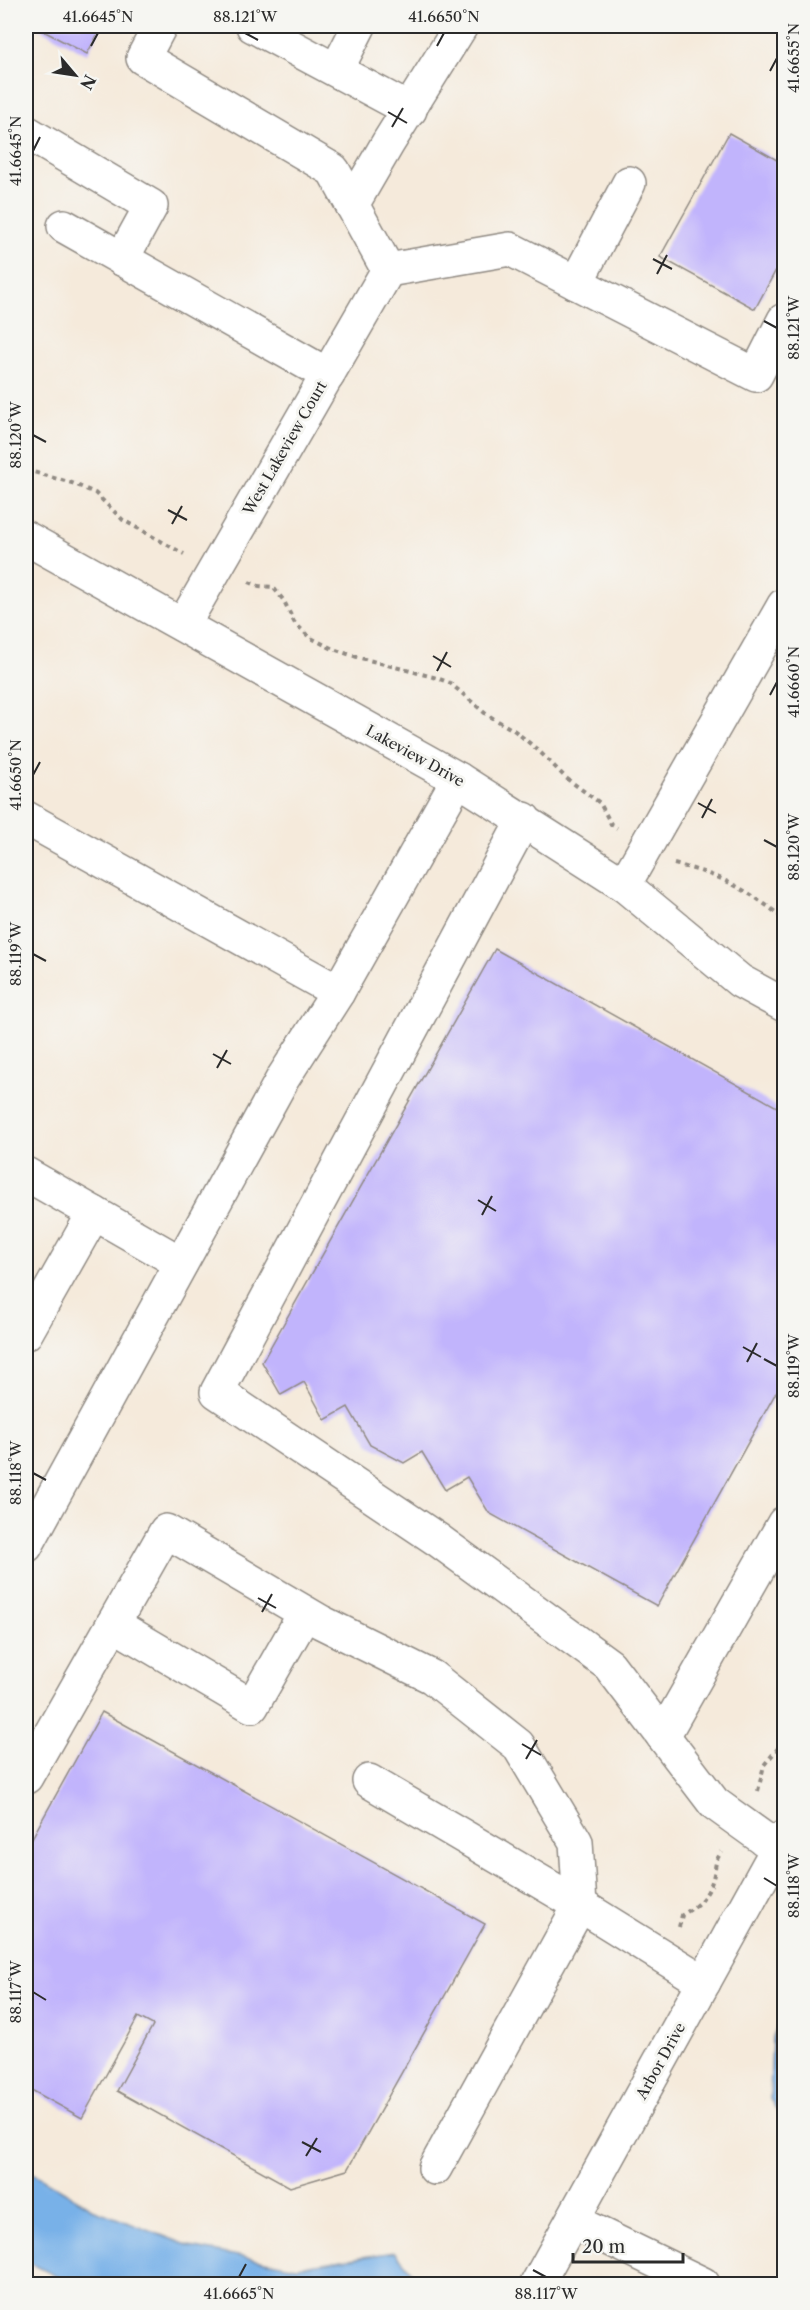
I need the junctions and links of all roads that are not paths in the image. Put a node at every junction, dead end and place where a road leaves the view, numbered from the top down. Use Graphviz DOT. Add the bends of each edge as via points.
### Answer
graph roads {
  1 [pos="160,26"];
  2 [pos="253,26"];
  3 [pos="359,26"];
  4 [pos="461,26"];
  5 [pos="337,69"];
  6 [pos="410,110"];
  7 [pos="26,132"];
  8 [pos="629,183"];
  9 [pos="352,205"];
  10 [pos="64,226"];
  11 [pos="122,259"];
  12 [pos="388,270"];
  13 [pos="576,282"];
  14 [pos="784,320"];
  15 [pos="328,375"];
  16 [pos="26,538"];
  17 [pos="784,605"];
  18 [pos="183,625"];
  19 [pos="458,779"];
  20 [pos="26,818"];
  21 [pos="524,819"];
  22 [pos="624,885"];
  23 [pos="338,992"];
  24 [pos="784,1005"];
  25 [pos="26,1174"];
  26 [pos="94,1213"];
  27 [pos="181,1263"];
  28 [pos="26,1333"];
  29 [pos="34,1510"];
  30 [pos="784,1523"];
  31 [pos="26,1546"];
  32 [pos="305,1613"];
  33 [pos="113,1624"];
  34 [pos="663,1736"];
  35 [pos="26,1777"];
  36 [pos="369,1781"];
  37 [pos="781,1843"];
  38 [pos="580,1905"];
  39 [pos="704,1982"];
  40 [pos="435,2168"];
  41 [pos="573,2221"];
  42 [pos="537,2284"];
  43 [pos="703,2284"];
  1 -- 9 [label="street" via="143,58 333,170"];
  2 -- 5 [label="street"];
  3 -- 5 [label="street"];
  4 -- 6 [label="street"];
  5 -- 6 [label="street"];
  6 -- 9 [label="street"];
  7 -- 11 [label="street" via="151,206"];
  8 -- 13 [label="street"];
  9 -- 12 [label="street"];
  10 -- 11 [label="street"];
  11 -- 15 [label="street"];
  12 -- 13 [label="street" via="510,249"];
  12 -- 15 [label="street, West Lakeview Court"];
  13 -- 14 [label="street" via="756,375"];
  15 -- 18 [label="street, West Lakeview Court"];
  16 -- 18 [label="street, Lakeview Drive"];
  17 -- 22 [label="street"];
  18 -- 19 [label="street, Lakeview Drive"];
  19 -- 21 [label="street, Lakeview Drive"];
  19 -- 23 [label="street"];
  20 -- 23 [label="street"];
  21 -- 22 [label="street, Lakeview Drive"];
  21 -- 34 [label="street" via="217,1392 438,1540 609,1665"];
  22 -- 24 [label="street, Lakeview Drive" via="740,981"];
  23 -- 27 [label="street" via="283,1078"];
  25 -- 26 [label="street"];
  26 -- 27 [label="street"];
  26 -- 28 [label="street"];
  27 -- 29 [label="street"];
  29 -- 31 [label="street"];
  30 -- 34 [label="street"];
  32 -- 33 [label="street" via="252,1706"];
  32 -- 33 [label="street" via="166,1531"];
  32 -- 38 [label="street" via="432,1677 518,1745 576,1842"];
  33 -- 35 [label="street"];
  34 -- 37 [label="street" via="714,1803"];
  36 -- 38 [label="street"];
  37 -- 39 [label="street, Arbor Drive"];
  38 -- 39 [label="street"];
  38 -- 40 [label="street"];
  39 -- 41 [label="street, Arbor Drive"];
  41 -- 42 [label="street, Arbor Drive"];
  41 -- 43 [label="street"];
}
